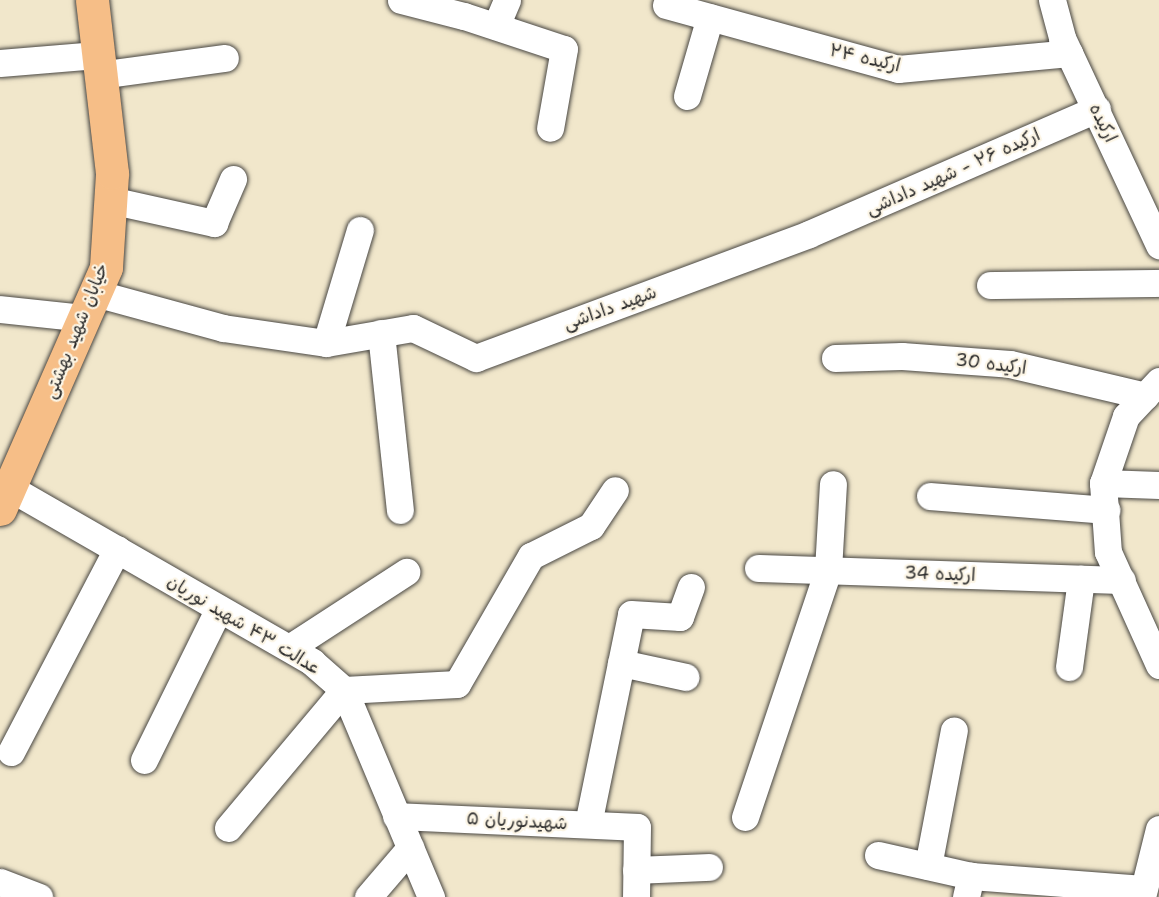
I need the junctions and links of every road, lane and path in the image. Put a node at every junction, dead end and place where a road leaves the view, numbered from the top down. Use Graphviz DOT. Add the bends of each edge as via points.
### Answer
graph roads {
  1 [pos="92,0"];
  2 [pos="401,0"];
  3 [pos="507,0"];
  4 [pos="1052,0"];
  5 [pos="666,4"];
  6 [pos="710,17"];
  7 [pos="496,26"];
  8 [pos="1069,53"];
  9 [pos="225,58"];
  10 [pos="0,63"];
  11 [pos="98,65"];
  12 [pos="687,96"];
  13 [pos="1096,109"];
  14 [pos="550,128"];
  15 [pos="233,179"];
  16 [pos="110,200"];
  17 [pos="360,230"];
  18 [pos="809,234"];
  19 [pos="1159,245"];
  20 [pos="1159,284"];
  21 [pos="990,285"];
  22 [pos="89,306"];
  23 [pos="0,309"];
  24 [pos="381,333"];
  25 [pos="326,344"];
  26 [pos="835,358"];
  27 [pos="1152,389"];
  28 [pos="1103,483"];
  29 [pos="833,484"];
  30 [pos="1159,485"];
  31 [pos="615,490"];
  32 [pos="930,496"];
  33 [pos="5,499"];
  34 [pos="400,510"];
  35 [pos="1106,510"];
  36 [pos="117,549"];
  37 [pos="758,568"];
  38 [pos="828,570"];
  39 [pos="406,572"];
  40 [pos="1082,579"];
  41 [pos="1122,580"];
  42 [pos="691,587"];
  43 [pos="219,608"];
  44 [pos="289,648"];
  45 [pos="621,663"];
  46 [pos="1159,665"];
  47 [pos="1069,667"];
  48 [pos="686,677"];
  49 [pos="344,690"];
  50 [pos="954,730"];
  51 [pos="11,752"];
  52 [pos="144,760"];
  53 [pos="396,816"];
  54 [pos="745,817"];
  55 [pos="588,824"];
  56 [pos="228,828"];
  57 [pos="1159,829"];
  58 [pos="410,848"];
  59 [pos="878,855"];
  60 [pos="928,866"];
  61 [pos="709,867"];
  62 [pos="636,870"];
  63 [pos="0,882"];
  64 [pos="968,886"];
  65 [pos="1143,893"];
  66 [pos="39,897"];
  67 [pos="368,897"];
  68 [pos="431,897"];
  69 [pos="636,897"];
  1 -- 11 [label="main road, خیابان شهید بهشتی"];
  2 -- 7 [label="street"];
  3 -- 7 [label="street"];
  4 -- 8 [label="street, ارکیده"];
  5 -- 6 [label="street, ارکیده ۲۴"];
  6 -- 8 [label="street, ارکیده ۲۴" via="897,69"];
  6 -- 12 [label="street"];
  7 -- 14 [label="street" via="564,49"];
  8 -- 13 [label="street, ارکیده"];
  9 -- 11 [label="street"];
  10 -- 11 [label="street"];
  11 -- 16 [label="main road, خیابان شهید بهشتی" via="112,173"];
  13 -- 18 [label="street, ارکیده ۲۶ - شهید داداشی"];
  13 -- 19 [label="street, ارکیده"];
  15 -- 16 [label="street" via="214,223"];
  16 -- 22 [label="main road, خیابان شهید بهشتی" via="106,267"];
  17 -- 25 [label="street"];
  18 -- 24 [label="street, شهید داداشی" via="476,357 413,328"];
  20 -- 21 [label="street"];
  22 -- 23 [label="street"];
  22 -- 25 [label="street"];
  22 -- 33 [label="main road, خیابان شهید بهشتی"];
  24 -- 25 [label="street"];
  24 -- 34 [label="street"];
  26 -- 27 [label="street, ارکیده 30" via="902,356 1010,363"];
  27 -- 28 [label="street" via="1126,416"];
  28 -- 30 [label="street"];
  28 -- 35 [label="street"];
  29 -- 38 [label="street"];
  31 -- 49 [label="street" via="591,526 531,556 457,684"];
  32 -- 35 [label="street"];
  33 -- 36 [label="street, عدالت ۴۳ شهید نوریان"];
  35 -- 41 [label="street" via="1108,552"];
  36 -- 43 [label="street, عدالت ۴۳ شهید نوریان"];
  36 -- 51 [label="street"];
  37 -- 38 [label="street, ارکیده 34"];
  38 -- 40 [label="street, ارکیده 34"];
  38 -- 54 [label="street"];
  39 -- 44 [label="street"];
  40 -- 41 [label="street, ارکیده 34"];
  40 -- 47 [label="street"];
  41 -- 46 [label="street"];
  42 -- 45 [label="street" via="680,617 631,614"];
  43 -- 44 [label="street, عدالت ۴۳ شهید نوریان"];
  43 -- 52 [label="street"];
  44 -- 49 [label="street, عدالت ۴۳ شهید نوریان"];
  45 -- 48 [label="street"];
  45 -- 55 [label="street"];
  49 -- 53 [label="street, عدالت ۴۳ شهید نوریان"];
  49 -- 56 [label="street"];
  50 -- 60 [label="street"];
  53 -- 55 [label="street, شهیدنوریان ۵"];
  53 -- 58 [label="street, عدالت ۴۳ شهید نوریان"];
  55 -- 62 [label="street, شهیدنوریان ۵" via="637,827"];
  57 -- 65 [label="street"];
  58 -- 67 [label="street"];
  58 -- 68 [label="street, عدالت ۴۳ شهید نوریان"];
  59 -- 60 [label="street"];
  60 -- 64 [label="street"];
  61 -- 62 [label="street"];
  62 -- 69 [label="street"];
  63 -- 66 [label="street"];
  64 -- 65 [label="street"];
}
